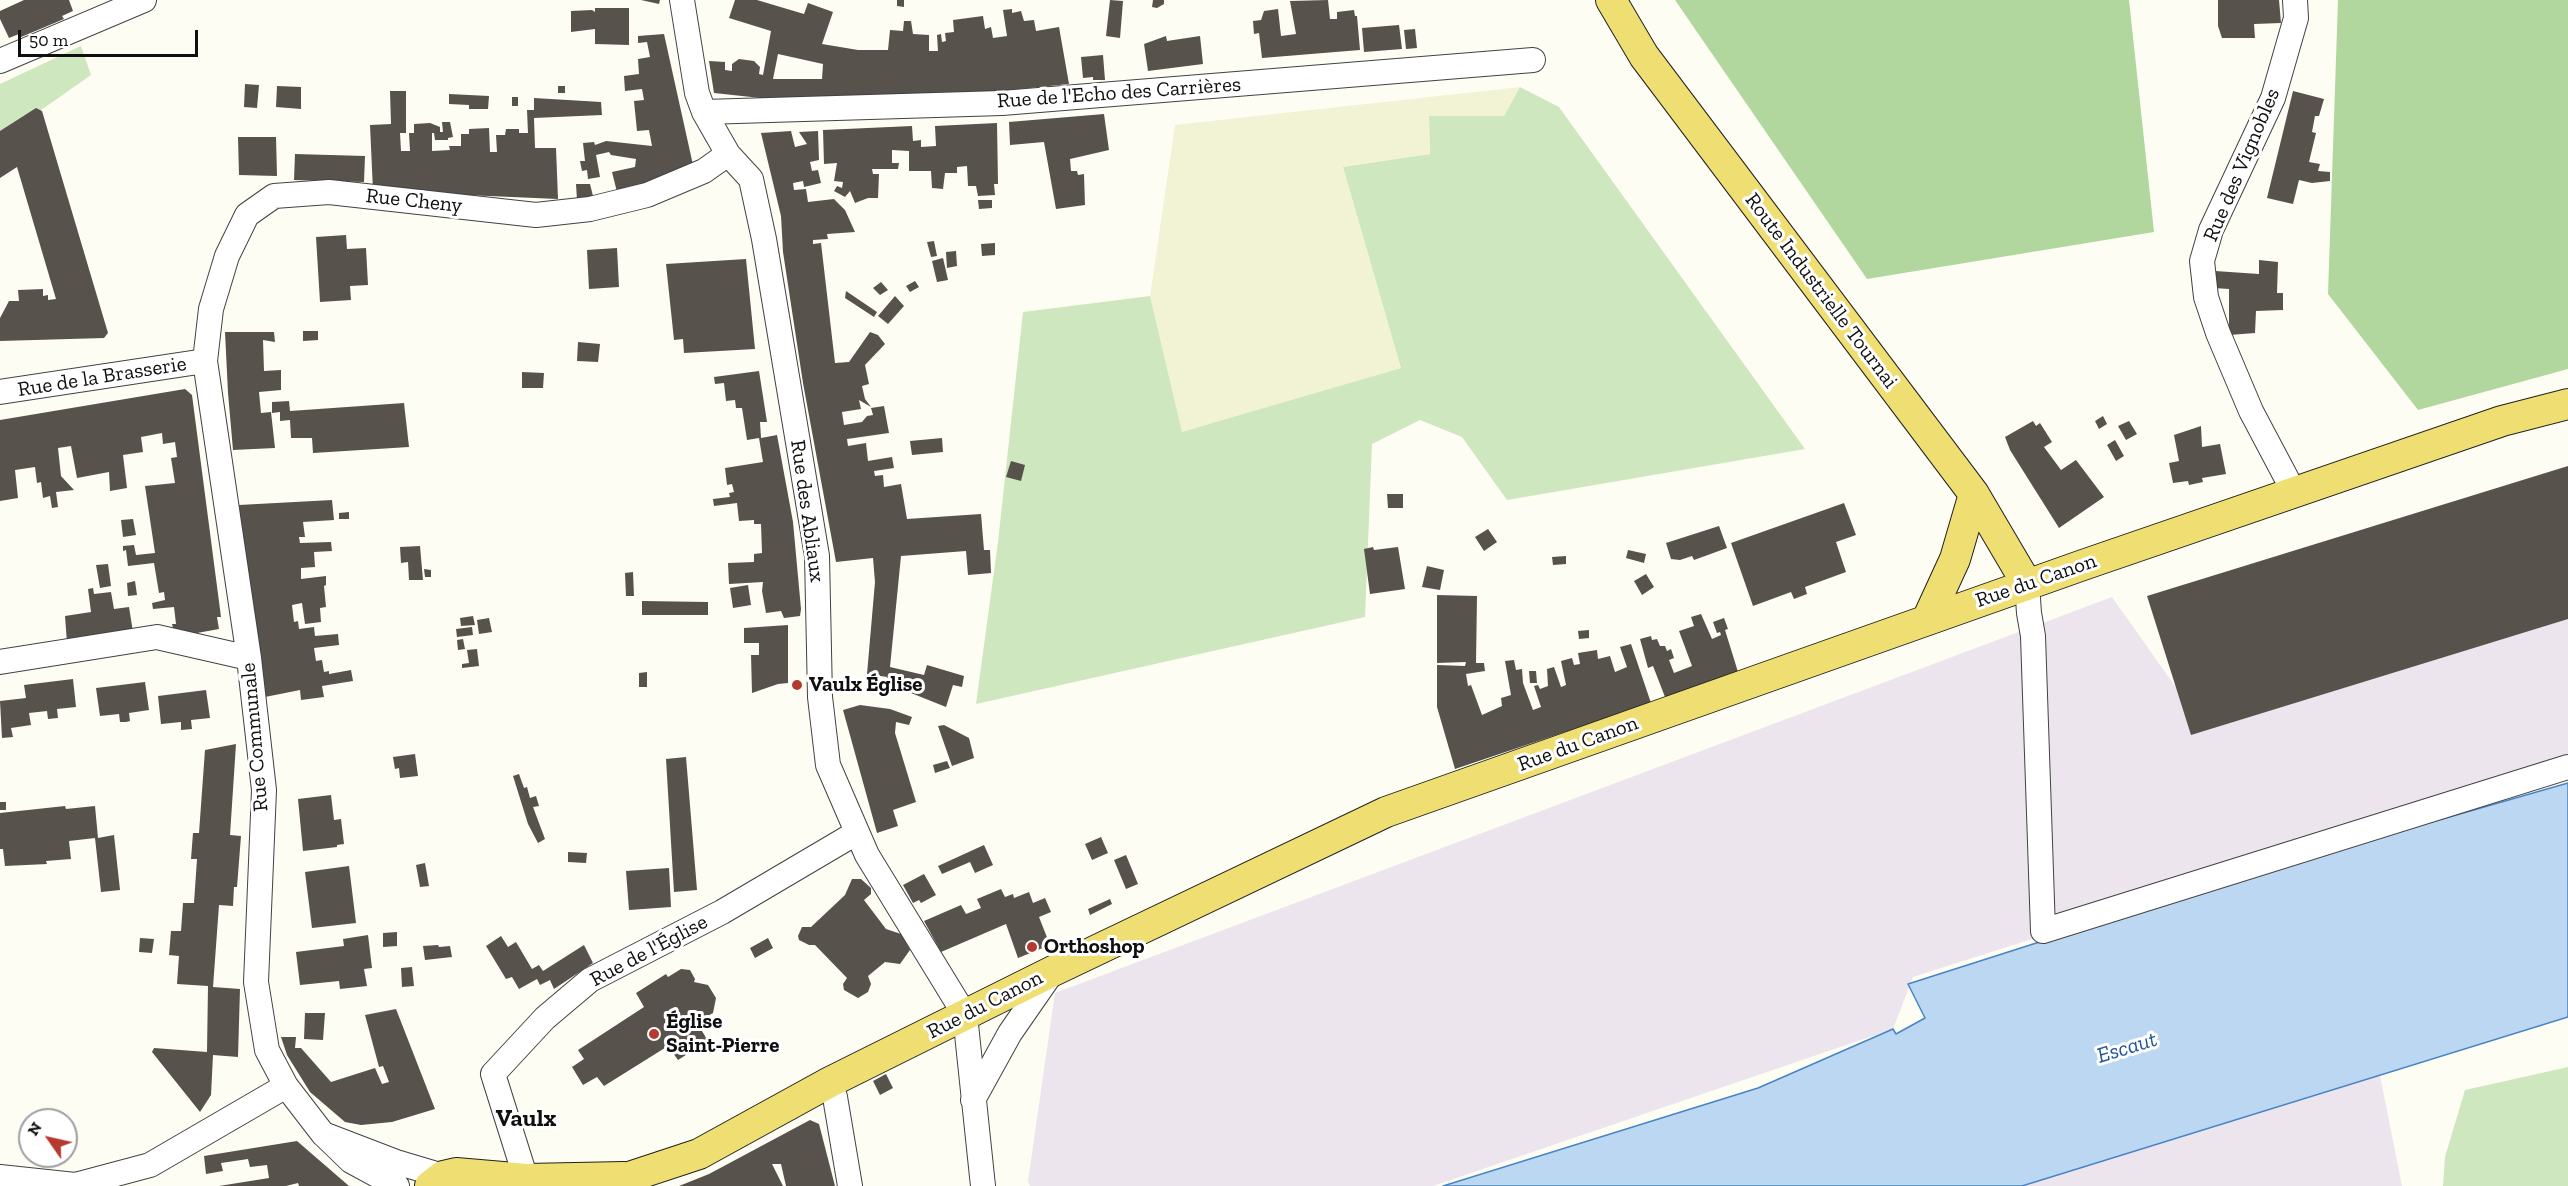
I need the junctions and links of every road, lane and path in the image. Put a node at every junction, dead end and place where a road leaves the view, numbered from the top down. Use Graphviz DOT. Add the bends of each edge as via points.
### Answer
graph roads {
  1 [pos="144,0"];
  2 [pos="682,0"];
  3 [pos="1611,0"];
  4 [pos="2295,0"];
  5 [pos="1533,60"];
  6 [pos="0,61"];
  7 [pos="704,112"];
  8 [pos="728,154"];
  9 [pos="205,361"];
  10 [pos="0,393"];
  11 [pos="2568,404"];
  12 [pos="2291,493"];
  13 [pos="1974,494"];
  14 [pos="2027,584"];
  15 [pos="1927,620"];
  16 [pos="249,658"];
  17 [pos="0,662"];
  18 [pos="2568,767"];
  19 [pos="856,833"];
  20 [pos="1053,971"];
  21 [pos="965,1015"];
  22 [pos="830,1082"];
  23 [pos="286,1086"];
  24 [pos="974,1100"];
  25 [pos="323,1134"];
  26 [pos="0,1177"];
  27 [pos="526,1179"];
  28 [pos="457,1181"];
  29 [pos="614,1182"];
  30 [pos="40,1184"];
  31 [pos="397,1186"];
  32 [pos="850,1186"];
  33 [pos="983,1186"];
  1 -- 6 [label="street"];
  2 -- 7 [label="street, Rue des Abliaux" via="697,93"];
  3 -- 13 [label="main road, Route Industrielle Tournai" via="1644,56"];
  4 -- 12 [label="street, Rue des Vignobles" via="2296,18 2273,98 2211,230 2202,261 2206,297 2218,333"];
  5 -- 7 [label="street, Rue de l'Echo des Carrières" via="1002,103"];
  7 -- 8 [label="street, Rue des Abliaux"];
  8 -- 9 [label="street, Rue Cheny" via="704,171 647,195 590,209 536,215 330,192 274,196 247,215 227,256 211,309"];
  8 -- 19 [label="street, Rue des Abliaux" via="751,178 764,239 817,556 820,697 828,765"];
  9 -- 10 [label="street, Rue de la Brasserie"];
  9 -- 16 [label="street, Rue Communale"];
  11 -- 12 [label="main road, Rue du Canon" via="2502,421"];
  12 -- 14 [label="main road, Rue du Canon"];
  13 -- 14 [label="main road, Route Industrielle Tournai"];
  13 -- 15 [label="main road" via="1954,559"];
  14 -- 15 [label="main road, Rue du Canon"];
  14 -- 18 [label="street" via="2033,636 2043,931"];
  15 -- 20 [label="main road, Rue du Canon" via="1386,812"];
  16 -- 17 [label="street" via="157,637"];
  16 -- 23 [label="street, Rue Communale" via="264,790 256,982 267,1050"];
  19 -- 21 [label="street, Rue des Abliaux"];
  19 -- 27 [label="street, Rue de l'Église" via="722,912 590,980 545,1018 493,1074"];
  20 -- 21 [label="main road, Rue du Canon"];
  20 -- 24 [label="street" via="1010,1033"];
  21 -- 22 [label="main road, Rue du Canon"];
  21 -- 24 [label="street, Rue des Abliaux"];
  22 -- 29 [label="main road, Rue du Canon" via="699,1154"];
  22 -- 32 [label="street"];
  23 -- 25 [label="street, Rue Communale"];
  23 -- 30 [label="street" via="150,1165 75,1185"];
  24 -- 33 [label="street, Rue des Abliaux"];
  25 -- 28 [label="street"];
  25 -- 31 [label="street, Rue Communale" via="351,1161"];
  26 -- 30 [label="street"];
  27 -- 28 [label="main road"];
  27 -- 29 [label="main road"];
}
